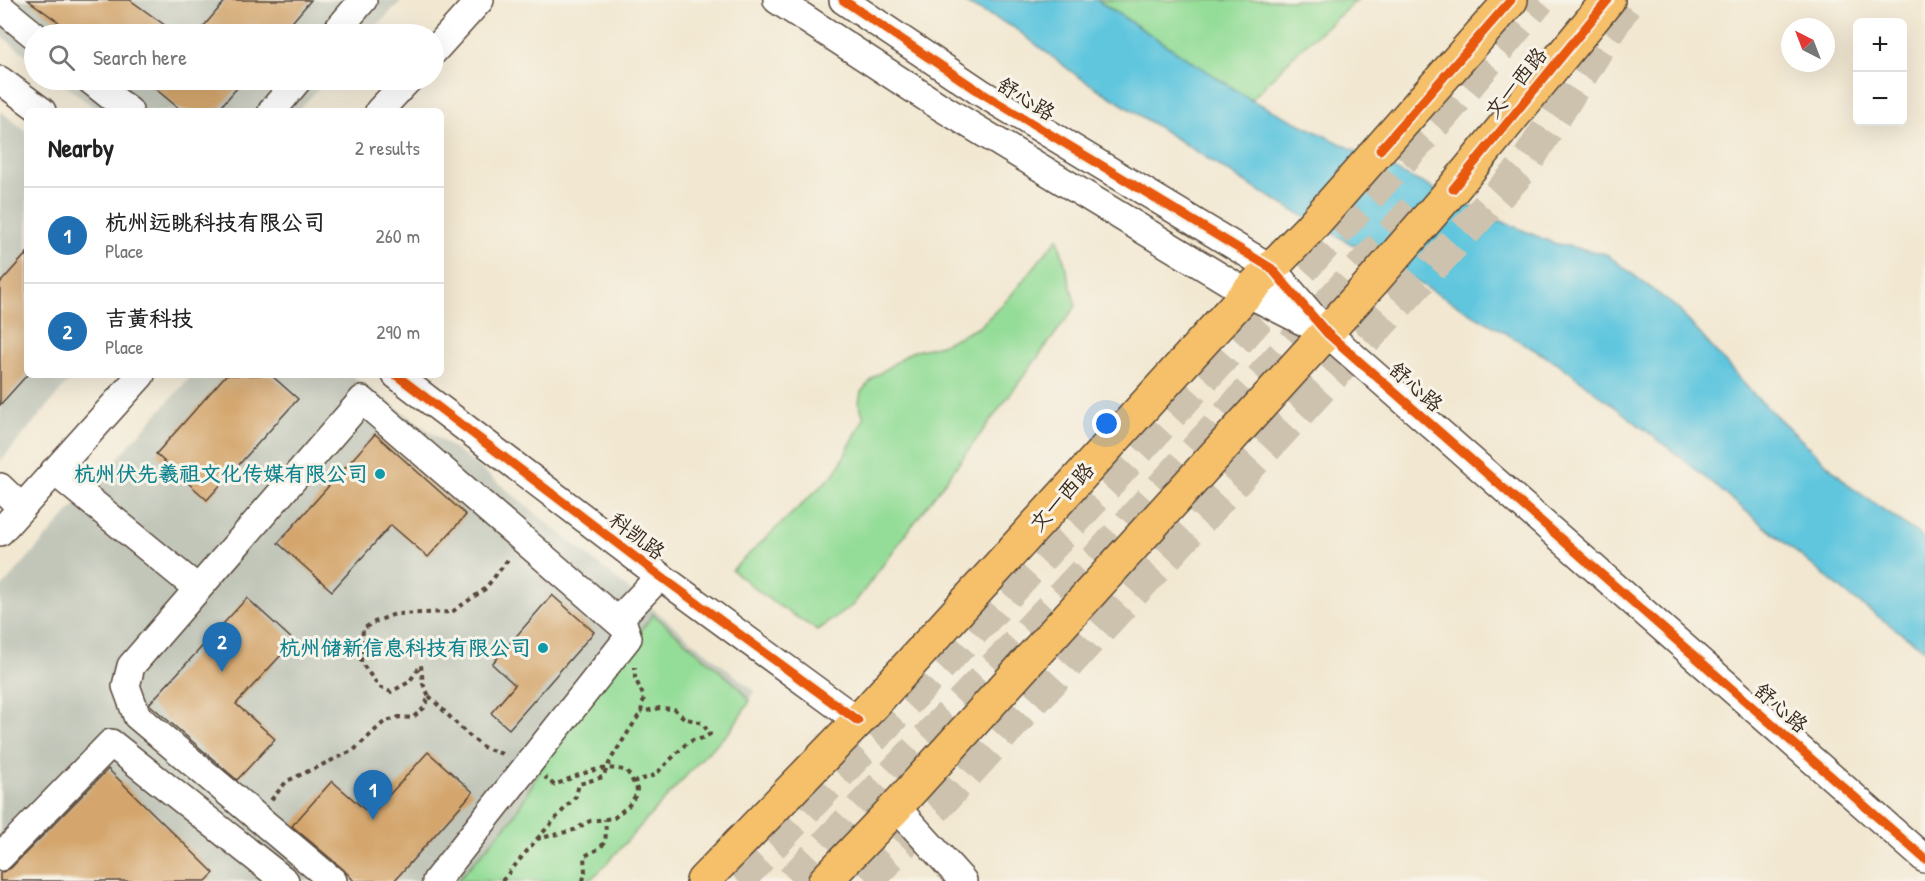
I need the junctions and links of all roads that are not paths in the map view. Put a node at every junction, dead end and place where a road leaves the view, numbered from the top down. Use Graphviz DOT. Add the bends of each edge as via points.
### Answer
graph roads {
  1 [pos="363,0"];
  2 [pos="480,0"];
  3 [pos="777,0"];
  4 [pos="843,0"];
  5 [pos="1510,0"];
  6 [pos="1608,0"];
  7 [pos="0,7"];
  8 [pos="343,24"];
  9 [pos="24,27"];
  10 [pos="444,40"];
  11 [pos="0,80"];
  12 [pos="103,90"];
  13 [pos="290,90"];
  14 [pos="399,90"];
  15 [pos="38,108"];
  16 [pos="125,108"];
  17 [pos="275,108"];
  18 [pos="382,108"];
  19 [pos="1271,268"];
  20 [pos="1247,293"];
  21 [pos="1327,333"];
  22 [pos="138,378"];
  23 [pos="400,378"];
  24 [pos="54,471"];
  25 [pos="0,487"];
  26 [pos="22,508"];
  27 [pos="0,532"];
  28 [pos="660,576"];
  29 [pos="198,589"];
  30 [pos="626,632"];
  31 [pos="858,721"];
  32 [pos="896,807"];
  33 [pos="0,857"];
  34 [pos="1925,859"];
  35 [pos="285,881"];
  36 [pos="333,881"];
  37 [pos="436,881"];
  38 [pos="703,881"];
  39 [pos="825,881"];
  40 [pos="963,881"];
  1 -- 8 [label="street"];
  2 -- 10 [label="street"];
  3 -- 20 [label="street, 舒心路" via="939,106"];
  4 -- 19 [label="street, 舒心路" via="980,92"];
  5 -- 19 [label="main road, 文一西路"];
  6 -- 21 [label="main road, 文一西路" via="1453,189"];
  7 -- 9 [label="street"];
  11 -- 15 [label="street"];
  12 -- 16 [label="street"];
  13 -- 17 [label="street"];
  14 -- 18 [label="street"];
  19 -- 20 [label="main road, 文一西路"];
  19 -- 21 [label="street, 舒心路"];
  20 -- 21 [label="street, 舒心路"];
  20 -- 31 [label="main road, 文一西路"];
  21 -- 32 [label="main road, 文一西路"];
  21 -- 34 [label="street, 舒心路"];
  22 -- 24 [label="street"];
  23 -- 28 [label="street, 科凯路"];
  24 -- 26 [label="street"];
  24 -- 29 [label="street"];
  25 -- 26 [label="street"];
  26 -- 27 [label="street"];
  28 -- 30 [label="street" via="621,617"];
  28 -- 31 [label="street, 科凯路"];
  29 -- 30 [label="street" via="362,400"];
  29 -- 36 [label="street" via="130,666 126,686 137,716"];
  30 -- 37 [label="street"];
  31 -- 38 [label="main road, 文一西路"];
  32 -- 39 [label="main road, 文一西路"];
  32 -- 40 [label="street"];
  33 -- 35 [label="street" via="111,743"];
}
